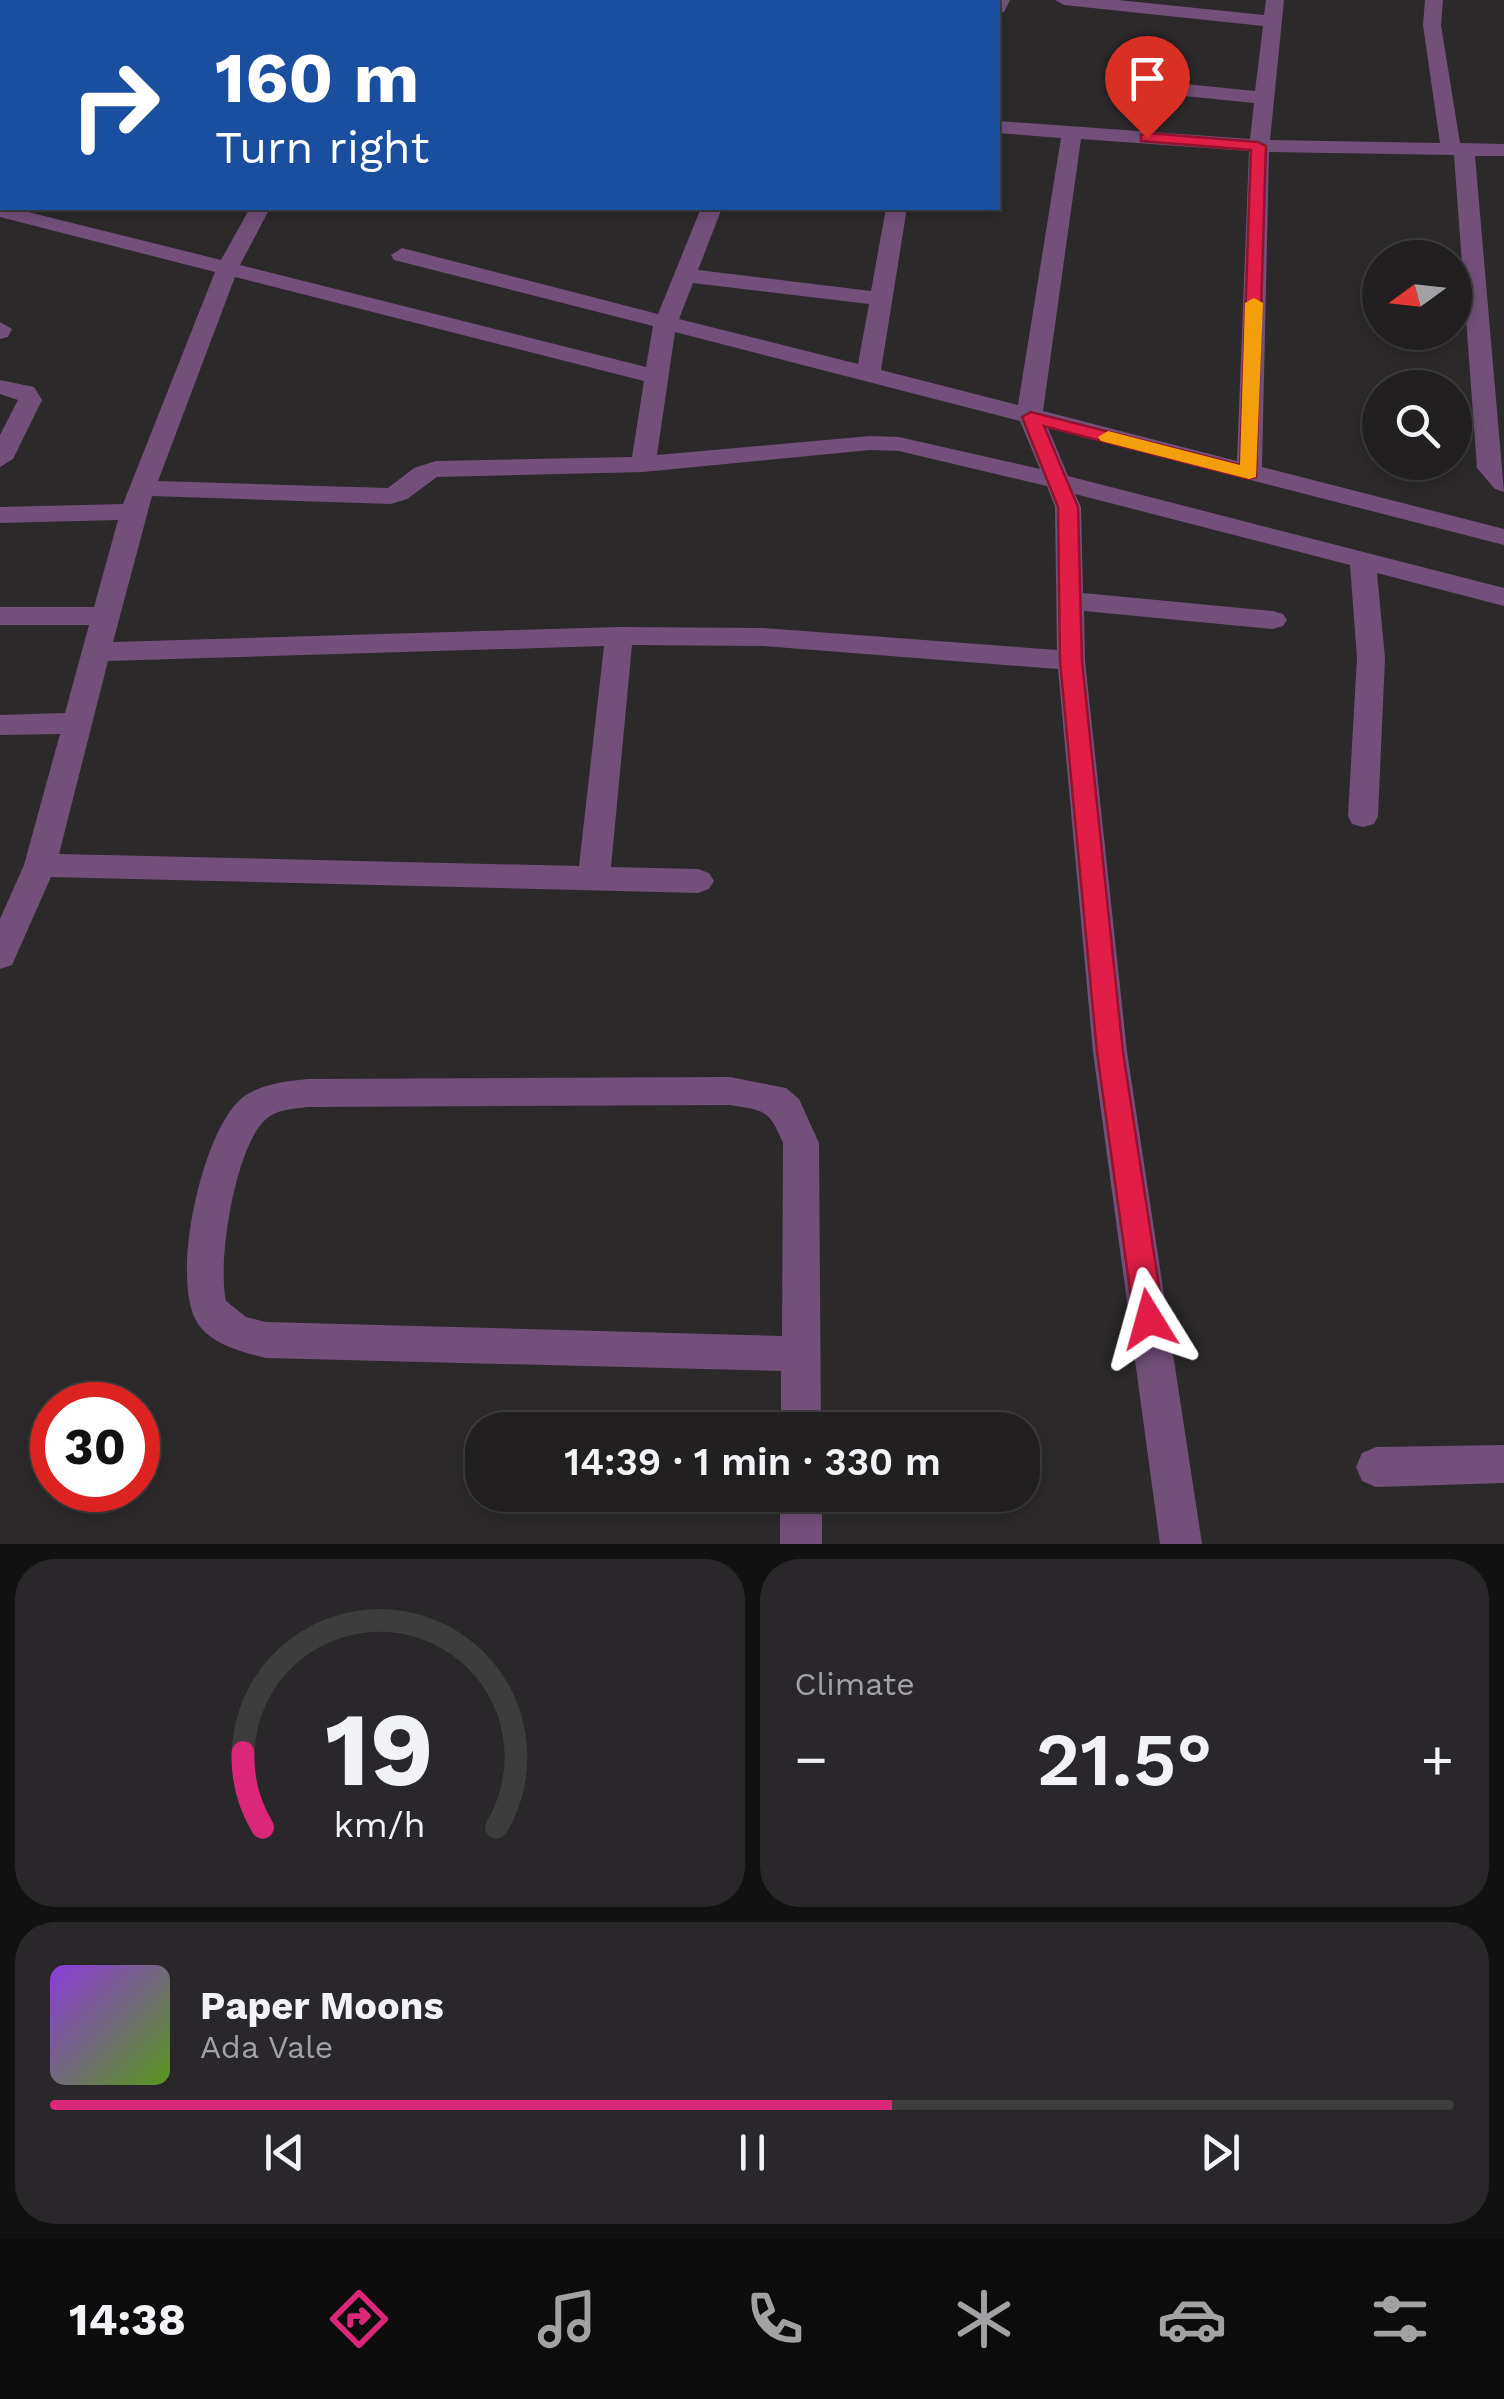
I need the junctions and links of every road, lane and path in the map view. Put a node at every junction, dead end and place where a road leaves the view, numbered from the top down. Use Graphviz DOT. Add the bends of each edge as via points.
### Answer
graph roads {
  1 [pos="1064,0"];
  2 [pos="1434,0"];
  3 [pos="1273,11"];
  4 [pos="1155,88"];
  5 [pos="1264,98"];
  6 [pos="1000,127"];
  7 [pos="1072,133"];
  8 [pos="1258,146"];
  9 [pos="1458,150"];
  10 [pos="1504,150"];
  11 [pos="259,210"];
  12 [pos="710,210"];
  13 [pos="897,210"];
  14 [pos="3,215"];
  15 [pos="402,256"];
  16 [pos="228,267"];
  17 [pos="685,275"];
  18 [pos="881,299"];
  19 [pos="665,325"];
  20 [pos="868,376"];
  21 [pos="657,377"];
  22 [pos="0,387"];
  23 [pos="1031,417"];
  24 [pos="0,459"];
  25 [pos="644,464"];
  26 [pos="1249,473"];
  27 [pos="1060,482"];
  28 [pos="1504,484"];
  29 [pos="138,500"];
  30 [pos="0,515"];
  31 [pos="1504,536"];
  32 [pos="1363,560"];
  33 [pos="1504,597"];
  34 [pos="1070,601"];
  35 [pos="0,616"];
  36 [pos="107,616"];
  37 [pos="1273,620"];
  38 [pos="619,636"];
  39 [pos="98,652"];
  40 [pos="1071,661"];
  41 [pos="80,724"];
  42 [pos="0,725"];
  43 [pos="1363,816"];
  44 [pos="40,866"];
  45 [pos="594,878"];
  46 [pos="698,881"];
  47 [pos="0,956"];
  48 [pos="801,1354"];
  49 [pos="801,1412"];
  50 [pos="1504,1464"];
  51 [pos="1376,1467"];
  52 [pos="801,1512"];
  53 [pos="801,1544"];
  54 [pos="1181,1544"];
  1 -- 3 [label="street"];
  2 -- 9 [label="street" via="1432,25"];
  3 -- 5 [label="street"];
  4 -- 5 [label="street"];
  5 -- 8 [label="street"];
  6 -- 7 [label="street"];
  7 -- 8 [label="street"];
  7 -- 23 [label="street"];
  8 -- 9 [label="street"];
  8 -- 26 [label="street"];
  9 -- 10 [label="street"];
  9 -- 28 [label="street" via="1476,263 1490,468"];
  11 -- 16 [label="street"];
  12 -- 17 [label="street"];
  13 -- 18 [label="street"];
  14 -- 16 [label="street"];
  15 -- 19 [label="street"];
  16 -- 21 [label="street"];
  16 -- 29 [label="street"];
  17 -- 18 [label="street"];
  17 -- 19 [label="street"];
  18 -- 20 [label="street"];
  19 -- 20 [label="street"];
  19 -- 21 [label="street"];
  20 -- 23 [label="street"];
  21 -- 25 [label="street"];
  22 -- 24 [label="street" via="25,392 30,400"];
  23 -- 26 [label="street"];
  23 -- 27 [label="street"];
  25 -- 27 [label="street" via="885,443"];
  25 -- 29 [label="street" via="436,468 398,495 383,497"];
  26 -- 31 [label="street"];
  27 -- 32 [label="street"];
  27 -- 34 [label="street" via="1068,507"];
  29 -- 30 [label="street"];
  29 -- 36 [label="street"];
  32 -- 33 [label="street"];
  32 -- 43 [label="street" via="1371,658"];
  34 -- 37 [label="street"];
  34 -- 40 [label="street"];
  35 -- 36 [label="street"];
  36 -- 39 [label="street"];
  38 -- 39 [label="street"];
  38 -- 40 [label="street" via="857,642"];
  38 -- 45 [label="street"];
  39 -- 41 [label="street"];
  40 -- 54 [label="street" via="1110,1052"];
  41 -- 42 [label="street"];
  41 -- 44 [label="street"];
  44 -- 45 [label="street"];
  44 -- 47 [label="street"];
  45 -- 46 [label="street"];
  48 -- 48 [label="street" via="266,1340 236,1332 207,1304 202,1282 203,1254 235,1132 253,1108 308,1092 730,1091 774,1098 788,1109 801,1143"];
  48 -- 49 [label="street"];
  50 -- 51 [label="street"];
  52 -- 53 [label="street"];
}
